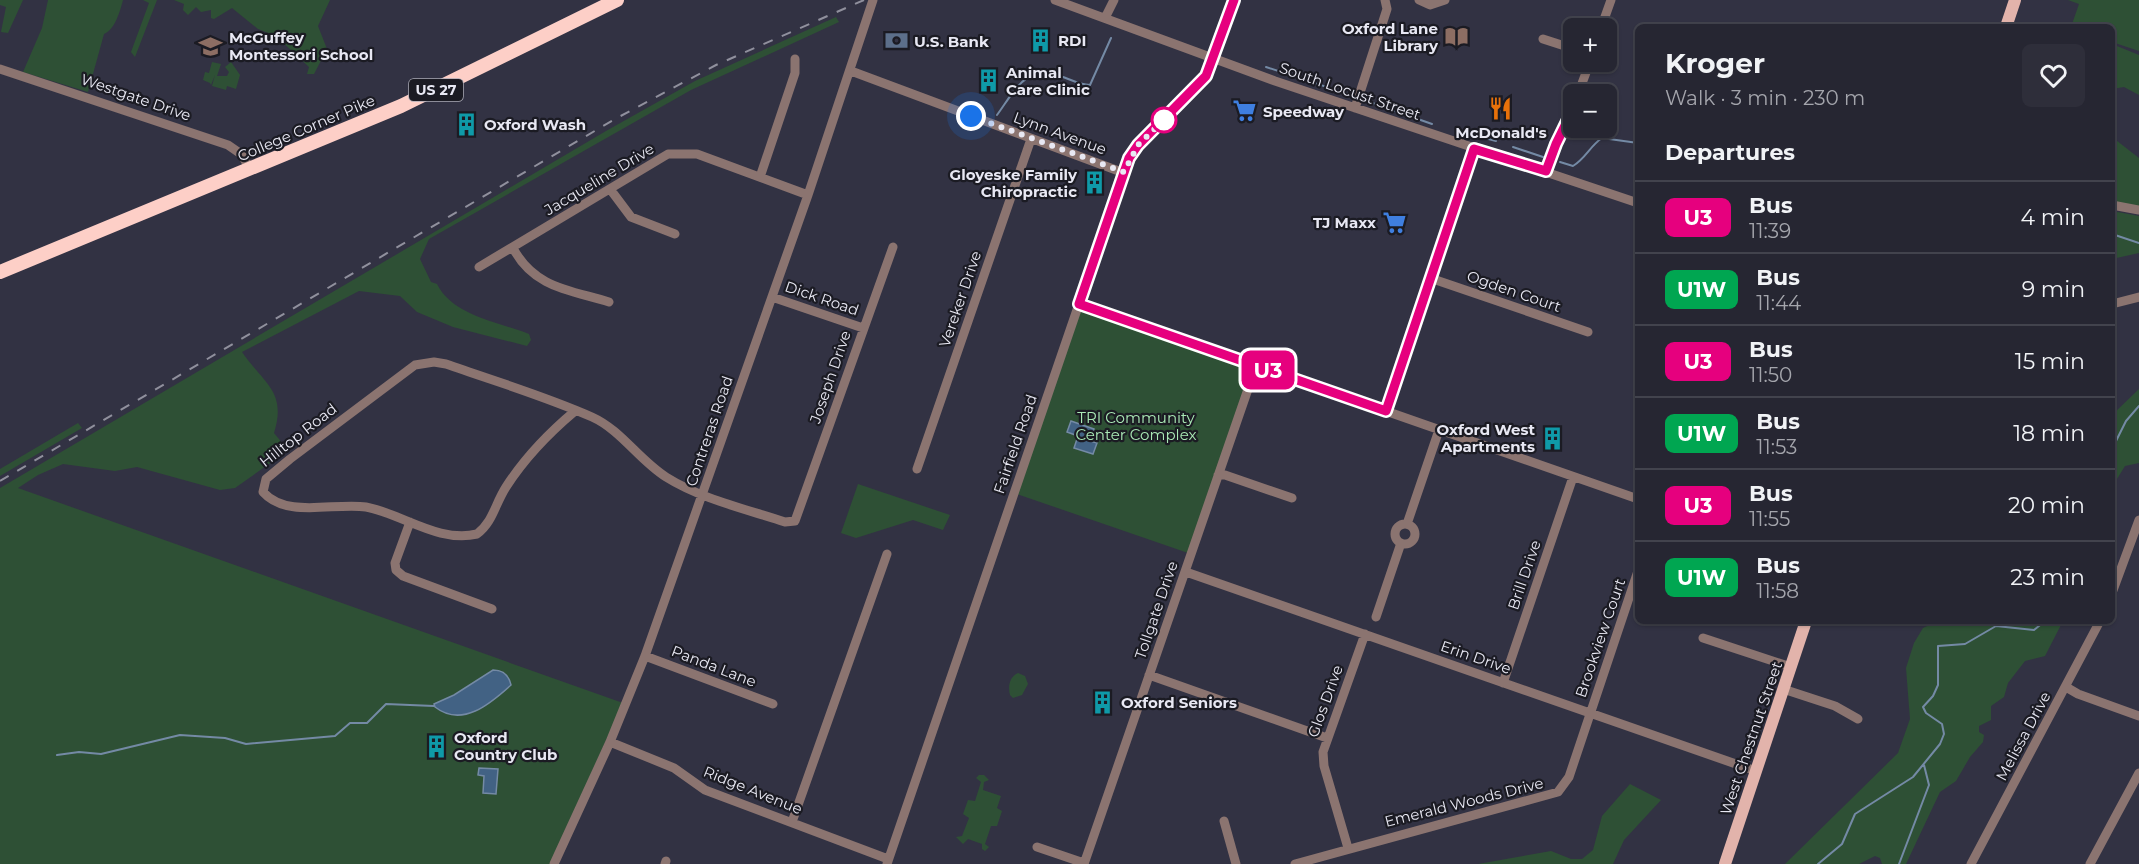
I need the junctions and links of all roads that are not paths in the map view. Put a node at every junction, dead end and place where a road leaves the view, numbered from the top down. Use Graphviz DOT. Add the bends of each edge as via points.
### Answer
graph roads {
  1 [pos="617,0"];
  2 [pos="873,0"];
  3 [pos="1055,0"];
  4 [pos="1114,0"];
  5 [pos="1234,0"];
  6 [pos="1385,0"];
  7 [pos="1419,0"];
  8 [pos="1445,0"];
  9 [pos="1611,0"];
  10 [pos="2015,0"];
  11 [pos="1105,18"];
  12 [pos="1605,18"];
  13 [pos="2007,24"];
  14 [pos="1543,39"];
  15 [pos="1563,45"];
  16 [pos="1214,58"];
  17 [pos="795,59"];
  18 [pos="0,69"];
  19 [pos="851,70"];
  20 [pos="1355,108"];
  21 [pos="1563,130"];
  22 [pos="1031,139"];
  23 [pos="1474,149"];
  24 [pos="251,170"];
  25 [pos="1546,171"];
  26 [pos="1124,172"];
  27 [pos="760,177"];
  28 [pos="610,189"];
  29 [pos="808,195"];
  30 [pos="1635,202"];
  31 [pos="2115,206"];
  32 [pos="2139,210"];
  33 [pos="675,234"];
  34 [pos="892,247"];
  35 [pos="513,248"];
  36 [pos="479,267"];
  37 [pos="0,272"];
  38 [pos="1430,278"];
  39 [pos="772,297"];
  40 [pos="2139,297"];
  41 [pos="609,302"];
  42 [pos="2115,303"];
  43 [pos="1079,304"];
  44 [pos="863,328"];
  45 [pos="1588,332"];
  46 [pos="1256,366"];
  47 [pos="575,411"];
  48 [pos="1386,411"];
  49 [pos="1439,430"];
  50 [pos="917,469"];
  51 [pos="1218,475"];
  52 [pos="1573,477"];
  53 [pos="702,494"];
  54 [pos="1292,498"];
  55 [pos="1635,498"];
  56 [pos="797,517"];
  57 [pos="2139,520"];
  58 [pos="410,522"];
  59 [pos="1407,524"];
  60 [pos="1401,543"];
  61 [pos="887,555"];
  62 [pos="1186,572"];
  63 [pos="1635,580"];
  64 [pos="2115,585"];
  65 [pos="492,609"];
  66 [pos="1376,617"];
  67 [pos="1805,624"];
  68 [pos="2098,624"];
  69 [pos="1365,634"];
  70 [pos="1703,638"];
  71 [pos="645,656"];
  72 [pos="1791,667"];
  73 [pos="1149,675"];
  74 [pos="1503,682"];
  75 [pos="2066,687"];
  76 [pos="1784,689"];
  77 [pos="773,704"];
  78 [pos="1590,714"];
  79 [pos="2139,716"];
  80 [pos="1858,719"];
  81 [pos="1327,738"];
  82 [pos="610,742"];
  83 [pos="1756,771"];
  84 [pos="2139,773"];
  85 [pos="1224,821"];
  86 [pos="792,822"];
  87 [pos="1037,847"];
  88 [pos="1348,848"];
  89 [pos="887,862"];
  90 [pos="1084,863"];
  91 [pos="554,864"];
  92 [pos="1236,864"];
  93 [pos="1296,864"];
  94 [pos="1725,864"];
  95 [pos="1971,864"];
  96 [pos="2090,864"];
  1 -- 24 [label="highway, College Corner Pike / US 27" via="408,103"];
  2 -- 19 [label="street, Contreras Road"];
  3 -- 11 [label="street, South Locust Street"];
  4 -- 11 [label="street"];
  5 -- 16 [label="street, Fairfield Road"];
  6 -- 20 [label="street" via="1387,9"];
  7 -- 8 [label="street" via="1430,5"];
  9 -- 12 [label="street"];
  10 -- 13 [label="main road"];
  11 -- 16 [label="street, South Locust Street"];
  14 -- 15 [label="street"];
  16 -- 20 [label="street, South Locust Street"];
  16 -- 26 [label="street, Fairfield Road" via="1202,82 1138,145"];
  17 -- 27 [label="street" via="795,73"];
  18 -- 24 [label="street, Westgate Drive" via="228,145 241,154"];
  19 -- 22 [label="street, Lynn Avenue"];
  19 -- 29 [label="street, Contreras Road"];
  20 -- 23 [label="street, South Locust Street"];
  21 -- 25 [label="street"];
  22 -- 26 [label="street, Lynn Avenue"];
  22 -- 50 [label="street, Vereker Drive"];
  23 -- 25 [label="street, South Locust Street"];
  23 -- 38 [label="street"];
  24 -- 37 [label="highway, College Corner Pike / US 27"];
  25 -- 30 [label="street, South Locust Street"];
  26 -- 43 [label="street, Fairfield Road"];
  27 -- 28 [label="street, Jacqueline Drive" via="697,154 677,153 657,159"];
  27 -- 29 [label="street, Jacqueline Drive"];
  28 -- 33 [label="street" via="631,217"];
  28 -- 35 [label="street, Jacqueline Drive"];
  29 -- 39 [label="street, Contreras Road"];
  31 -- 32 [label="street"];
  34 -- 44 [label="street, Joseph Drive"];
  35 -- 36 [label="street, Jacqueline Drive"];
  35 -- 41 [label="street" via="531,274 545,283"];
  38 -- 45 [label="street, Ogden Court"];
  38 -- 48 [label="street"];
  39 -- 44 [label="street, Dick Road"];
  39 -- 53 [label="street, Contreras Road"];
  40 -- 42 [label="street"];
  43 -- 46 [label="street"];
  43 -- 89 [label="street, Fairfield Road"];
  44 -- 56 [label="street, Joseph Drive"];
  46 -- 48 [label="street"];
  46 -- 51 [label="street, Tollgate Drive"];
  47 -- 53 [label="street, Hilltop Road" via="612,429 642,458 685,488"];
  47 -- 58 [label="street, Hilltop Road" via="554,429 507,485 491,519 477,534 453,536"];
  47 -- 58 [label="street, Hilltop Road" via="446,364 423,362 314,440 266,479 262,487 268,497 294,506 364,507"];
  48 -- 49 [label="street"];
  49 -- 52 [label="street"];
  49 -- 59 [label="street"];
  51 -- 54 [label="street"];
  51 -- 62 [label="street, Tollgate Drive"];
  52 -- 55 [label="street"];
  52 -- 74 [label="street, Brill Drive"];
  53 -- 56 [label="street, Hilltop Road" via="785,522"];
  53 -- 71 [label="street, Contreras Road"];
  57 -- 64 [label="street"];
  58 -- 65 [label="street" via="396,570"];
  59 -- 60 [label="street" via="1398,526 1395,532"];
  59 -- 60 [label="street" via="1413,528 1414,538"];
  60 -- 66 [label="street"];
  61 -- 86 [label="street"];
  62 -- 69 [label="street, Erin Drive"];
  62 -- 73 [label="street, Tollgate Drive"];
  63 -- 78 [label="street, Brookview Court"];
  67 -- 72 [label="main road, West Chestnut Street"];
  68 -- 75 [label="street, Melissa Drive"];
  69 -- 74 [label="street, Erin Drive"];
  69 -- 81 [label="street, Glos Drive"];
  70 -- 72 [label="street"];
  71 -- 77 [label="street, Panda Lane"];
  71 -- 82 [label="street, Contreras Road"];
  72 -- 76 [label="main road, West Chestnut Street"];
  73 -- 81 [label="street"];
  73 -- 90 [label="street, Tollgate Drive"];
  74 -- 78 [label="street, Erin Drive"];
  75 -- 79 [label="street"];
  75 -- 95 [label="street, Melissa Drive"];
  76 -- 80 [label="street" via="1835,706"];
  76 -- 83 [label="main road, West Chestnut Street"];
  78 -- 83 [label="street, Erin Drive"];
  78 -- 88 [label="street, Emerald Woods Drive" via="1569,777 1551,796"];
  81 -- 88 [label="street, Glos Drive" via="1322,759"];
  82 -- 86 [label="street, Ridge Avenue" via="674,768 705,790"];
  82 -- 91 [label="street, Contreras Road"];
  83 -- 94 [label="main road, West Chestnut Street"];
  84 -- 96 [label="street"];
  85 -- 92 [label="street"];
  86 -- 89 [label="street, Ridge Avenue"];
  87 -- 90 [label="street"];
  88 -- 93 [label="street, Emerald Woods Drive"];
}
